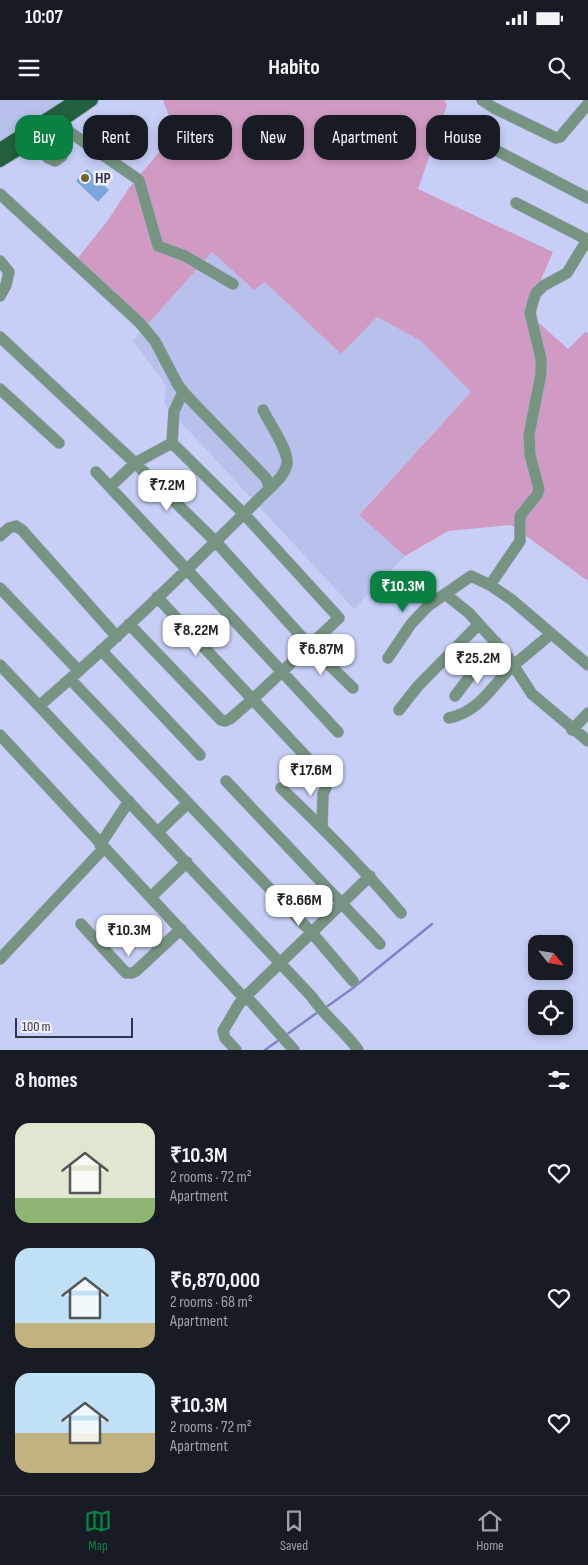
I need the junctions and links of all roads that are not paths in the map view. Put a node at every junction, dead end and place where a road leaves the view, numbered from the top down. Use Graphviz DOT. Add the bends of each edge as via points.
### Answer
graph roads {
  1 [pos="76,100"];
  2 [pos="92,100"];
  3 [pos="482,100"];
  4 [pos="588,104"];
  5 [pos="57,115"];
  6 [pos="70,115"];
  7 [pos="73,138"];
  8 [pos="15,143"];
  9 [pos="0,149"];
  10 [pos="15,149"];
  11 [pos="500,152"];
  12 [pos="0,161"];
  13 [pos="0,194"];
  14 [pos="588,198"];
  15 [pos="516,204"];
  16 [pos="588,240"];
  17 [pos="0,261"];
  18 [pos="233,284"];
  19 [pos="0,296"];
  20 [pos="0,336"];
  21 [pos="0,389"];
  22 [pos="183,392"];
  23 [pos="262,410"];
  24 [pos="59,443"];
  25 [pos="172,443"];
  26 [pos="135,463"];
  27 [pos="96,472"];
  28 [pos="110,487"];
  29 [pos="268,490"];
  30 [pos="244,514"];
  31 [pos="0,536"];
  32 [pos="216,542"];
  33 [pos="187,569"];
  34 [pos="490,585"];
  35 [pos="0,588"];
  36 [pos="445,594"];
  37 [pos="157,597"];
  38 [pos="129,624"];
  39 [pos="479,624"];
  40 [pos="551,634"];
  41 [pos="117,636"];
  42 [pos="496,642"];
  43 [pos="309,645"];
  44 [pos="101,650"];
  45 [pos="388,658"];
  46 [pos="0,665"];
  47 [pos="514,665"];
  48 [pos="588,665"];
  49 [pos="281,672"];
  50 [pos="74,675"];
  51 [pos="353,688"];
  52 [pos="455,696"];
  53 [pos="253,699"];
  54 [pos="39,706"];
  55 [pos="399,710"];
  56 [pos="588,713"];
  57 [pos="449,718"];
  58 [pos="572,730"];
  59 [pos="338,732"];
  60 [pos="0,736"];
  61 [pos="588,741"];
  62 [pos="200,756"];
  63 [pos="226,781"];
  64 [pos="282,788"];
  65 [pos="129,801"];
  66 [pos="188,803"];
  67 [pos="322,826"];
  68 [pos="158,832"];
  69 [pos="102,846"];
  70 [pos="187,862"];
  71 [pos="370,876"];
  72 [pos="151,897"];
  73 [pos="342,903"];
  74 [pos="401,913"];
  75 [pos="80,924"];
  76 [pos="180,930"];
  77 [pos="312,933"];
  78 [pos="380,944"];
  79 [pos="0,959"];
  80 [pos="280,963"];
  81 [pos="353,981"];
  82 [pos="245,997"];
  83 [pos="236,1050"];
  84 [pos="294,1050"];
  85 [pos="358,1050"];
  1 -- 5 [label="main road"];
  2 -- 6 [label="main road"];
  3 -- 4 [label="street" via="556,138"];
  7 -- 18 [label="street" via="139,180 158,246 185,256"];
  8 -- 9 [label="main road"];
  10 -- 12 [label="main road"];
  11 -- 14 [label="street"];
  13 -- 22 [label="street" via="139,322 154,341"];
  15 -- 16 [label="street"];
  16 -- 34 [label="street" via="567,273 543,286 533,301 530,313 541,359 541,374 529,435 530,455 539,489 520,516 520,541"];
  17 -- 19 [label="street" via="9,272"];
  20 -- 26 [label="street"];
  21 -- 24 [label="street"];
  22 -- 25 [label="street" via="174,411"];
  22 -- 29 [label="street" via="266,478"];
  23 -- 29 [label="street" via="286,454 287,464 283,474"];
  25 -- 26 [label="street"];
  25 -- 30 [label="street"];
  26 -- 28 [label="street"];
  26 -- 32 [label="street"];
  27 -- 28 [label="street"];
  28 -- 33 [label="street"];
  29 -- 30 [label="street"];
  30 -- 32 [label="street"];
  30 -- 43 [label="street" via="339,618"];
  31 -- 41 [label="street" via="16,526 22,530"];
  32 -- 33 [label="street"];
  32 -- 43 [label="street"];
  33 -- 37 [label="street"];
  33 -- 49 [label="street"];
  34 -- 36 [label="street" via="471,576"];
  34 -- 40 [label="street"];
  35 -- 50 [label="street"];
  36 -- 39 [label="street"];
  36 -- 45 [label="street" via="411,624"];
  37 -- 38 [label="street"];
  37 -- 53 [label="street"];
  38 -- 41 [label="street"];
  38 -- 53 [label="street" via="221,720 230,719"];
  39 -- 42 [label="street"];
  39 -- 55 [label="street"];
  40 -- 47 [label="street"];
  40 -- 48 [label="street"];
  41 -- 44 [label="street"];
  42 -- 47 [label="street"];
  42 -- 52 [label="street"];
  43 -- 49 [label="street"];
  43 -- 51 [label="street"];
  44 -- 50 [label="street"];
  44 -- 62 [label="street"];
  46 -- 54 [label="street"];
  47 -- 57 [label="street" via="471,710"];
  47 -- 58 [label="street" via="532,694"];
  49 -- 53 [label="street"];
  49 -- 59 [label="street"];
  50 -- 54 [label="street"];
  50 -- 66 [label="street"];
  53 -- 67 [label="street" via="326,778"];
  54 -- 65 [label="street"];
  56 -- 58 [label="street"];
  58 -- 61 [label="street"];
  60 -- 69 [label="street"];
  63 -- 73 [label="street"];
  64 -- 67 [label="street"];
  65 -- 68 [label="street"];
  65 -- 69 [label="street"];
  66 -- 68 [label="street"];
  66 -- 77 [label="street"];
  67 -- 71 [label="street"];
  68 -- 70 [label="street"];
  69 -- 72 [label="street"];
  69 -- 79 [label="street"];
  70 -- 72 [label="street"];
  70 -- 80 [label="street"];
  71 -- 73 [label="street"];
  71 -- 74 [label="street"];
  72 -- 76 [label="street"];
  73 -- 77 [label="street"];
  73 -- 78 [label="street"];
  75 -- 76 [label="street" via="126,973 136,971"];
  76 -- 82 [label="street"];
  77 -- 80 [label="street"];
  77 -- 81 [label="street"];
  80 -- 82 [label="street"];
  80 -- 85 [label="street"];
  82 -- 83 [label="street" via="223,1031"];
  82 -- 84 [label="street"];
}
